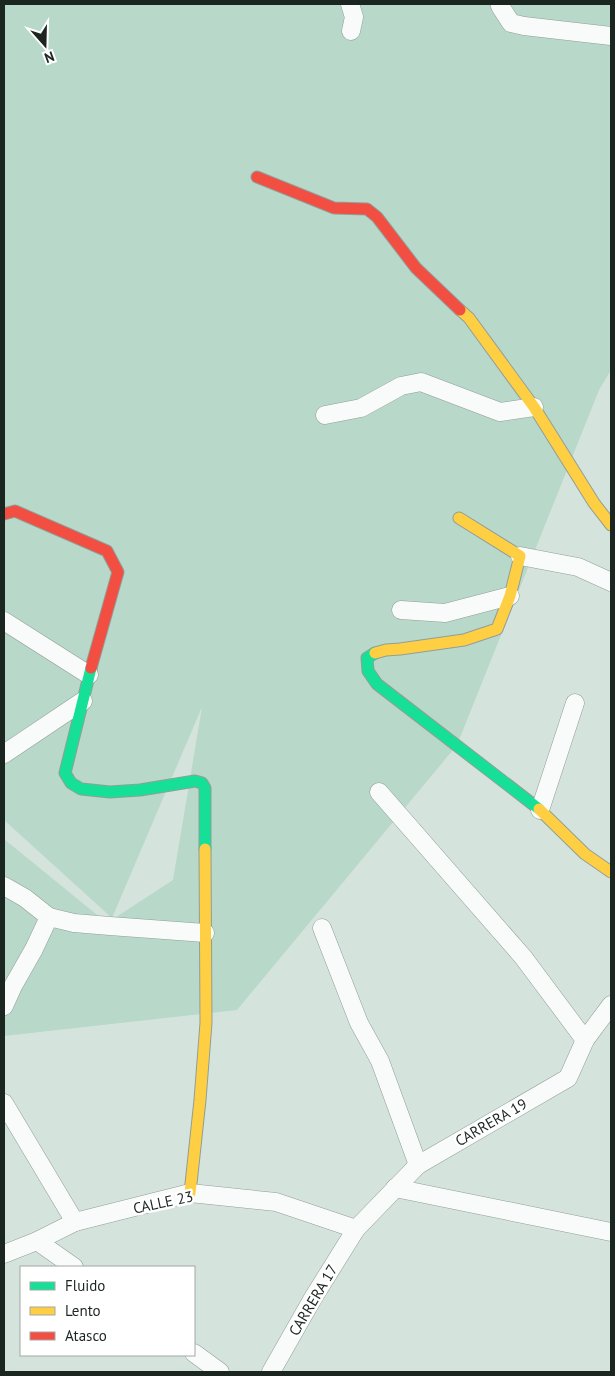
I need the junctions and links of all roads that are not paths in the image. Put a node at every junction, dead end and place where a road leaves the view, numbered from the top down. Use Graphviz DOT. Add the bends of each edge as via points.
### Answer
graph roads {
  1 [pos="350,4"];
  2 [pos="501,4"];
  3 [pos="351,31"];
  4 [pos="611,36"];
  5 [pos="257,177"];
  6 [pos="534,407"];
  7 [pos="325,414"];
  8 [pos="4,514"];
  9 [pos="459,518"];
  10 [pos="611,525"];
  11 [pos="520,556"];
  12 [pos="611,582"];
  13 [pos="510,596"];
  14 [pos="401,610"];
  15 [pos="4,621"];
  16 [pos="89,675"];
  17 [pos="83,701"];
  18 [pos="575,702"];
  19 [pos="4,754"];
  20 [pos="379,792"];
  21 [pos="540,810"];
  22 [pos="611,872"];
  23 [pos="4,886"];
  24 [pos="49,917"];
  25 [pos="322,928"];
  26 [pos="205,933"];
  27 [pos="611,1005"];
  28 [pos="4,1006"];
  29 [pos="585,1040"];
  30 [pos="4,1103"];
  31 [pos="418,1165"];
  32 [pos="395,1188"];
  33 [pos="190,1193"];
  34 [pos="75,1222"];
  35 [pos="356,1229"];
  36 [pos="611,1232"];
  37 [pos="37,1241"];
  38 [pos="4,1254"];
  39 [pos="73,1266"];
  40 [pos="195,1354"];
  41 [pos="220,1372"];
  42 [pos="271,1372"];
  1 -- 3 [label="street" via="354,17"];
  2 -- 4 [label="street" via="511,23"];
  5 -- 6 [label="street" via="334,208 367,209 377,217 416,268 470,318"];
  6 -- 7 [label="street" via="500,412 421,382 401,386 361,408"];
  6 -- 10 [label="street"];
  8 -- 16 [label="street" via="16,511 91,543 106,551 118,572"];
  9 -- 11 [label="street"];
  11 -- 12 [label="street" via="578,566"];
  11 -- 13 [label="street"];
  13 -- 14 [label="street" via="446,613"];
  13 -- 21 [label="street" via="497,629 464,640 376,652 366,658 368,671 377,684"];
  15 -- 16 [label="street"];
  16 -- 17 [label="street"];
  17 -- 19 [label="street"];
  17 -- 26 [label="street" via="65,773 71,783 81,789 110,792 195,781 205,788"];
  18 -- 21 [label="street"];
  20 -- 29 [label="street" via="522,957"];
  21 -- 22 [label="street" via="585,854"];
  23 -- 24 [label="street"];
  24 -- 26 [label="street" via="101,926"];
  24 -- 28 [label="street"];
  25 -- 31 [label="street" via="359,1023 380,1061"];
  26 -- 33 [label="street" via="206,1023"];
  27 -- 29 [label="street, CARRERA 19"];
  29 -- 31 [label="street, CARRERA 19" via="568,1078"];
  30 -- 34 [label="street"];
  31 -- 32 [label="street, CARRERA 19"];
  32 -- 35 [label="street, CARRERA 19"];
  32 -- 36 [label="street"];
  33 -- 34 [label="street, CALLE 23"];
  33 -- 35 [label="street, CALLE 23" via="276,1202"];
  34 -- 37 [label="street, CALLE 23"];
  35 -- 42 [label="street, CARRERA 17"];
  37 -- 38 [label="street, CALLE 23"];
  37 -- 39 [label="street"];
  40 -- 41 [label="street"];
}
